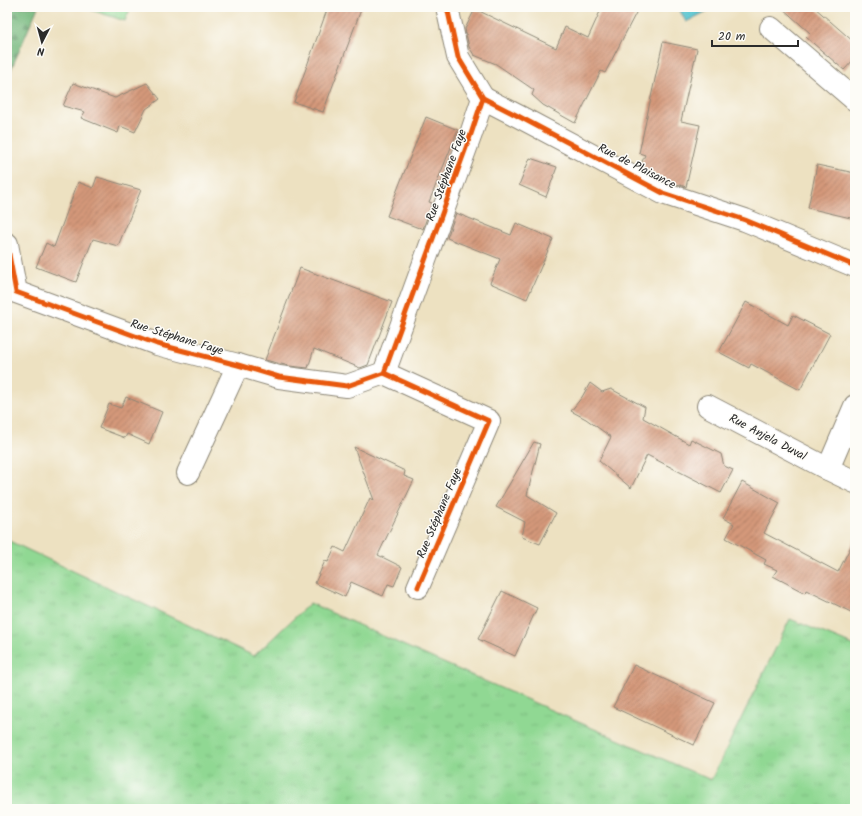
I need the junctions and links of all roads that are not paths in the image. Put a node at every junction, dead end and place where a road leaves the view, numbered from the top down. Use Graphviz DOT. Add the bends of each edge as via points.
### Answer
graph roads {
  1 [pos="447,7"];
  2 [pos="771,28"];
  3 [pos="483,98"];
  4 [pos="855,100"];
  5 [pos="7,244"];
  6 [pos="855,266"];
  7 [pos="238,365"];
  8 [pos="384,373"];
  9 [pos="708,406"];
  10 [pos="855,406"];
  11 [pos="828,469"];
  12 [pos="188,473"];
  13 [pos="855,482"];
  14 [pos="418,587"];
  1 -- 3 [label="street" via="458,57"];
  2 -- 4 [label="street"];
  3 -- 6 [label="street, Rue de Plaisance" via="663,193 745,220"];
  3 -- 8 [label="street, Rue Stéphane Faye"];
  5 -- 7 [label="street, Rue Stéphane Faye" via="16,292 157,344"];
  7 -- 8 [label="street, Rue Stéphane Faye" via="279,377 347,386"];
  7 -- 12 [label="street"];
  8 -- 14 [label="street, Rue Stéphane Faye" via="489,421"];
  9 -- 11 [label="street, Rue Anjela Duval"];
  10 -- 11 [label="street"];
  11 -- 13 [label="street, Rue Anjela Duval"];
}
